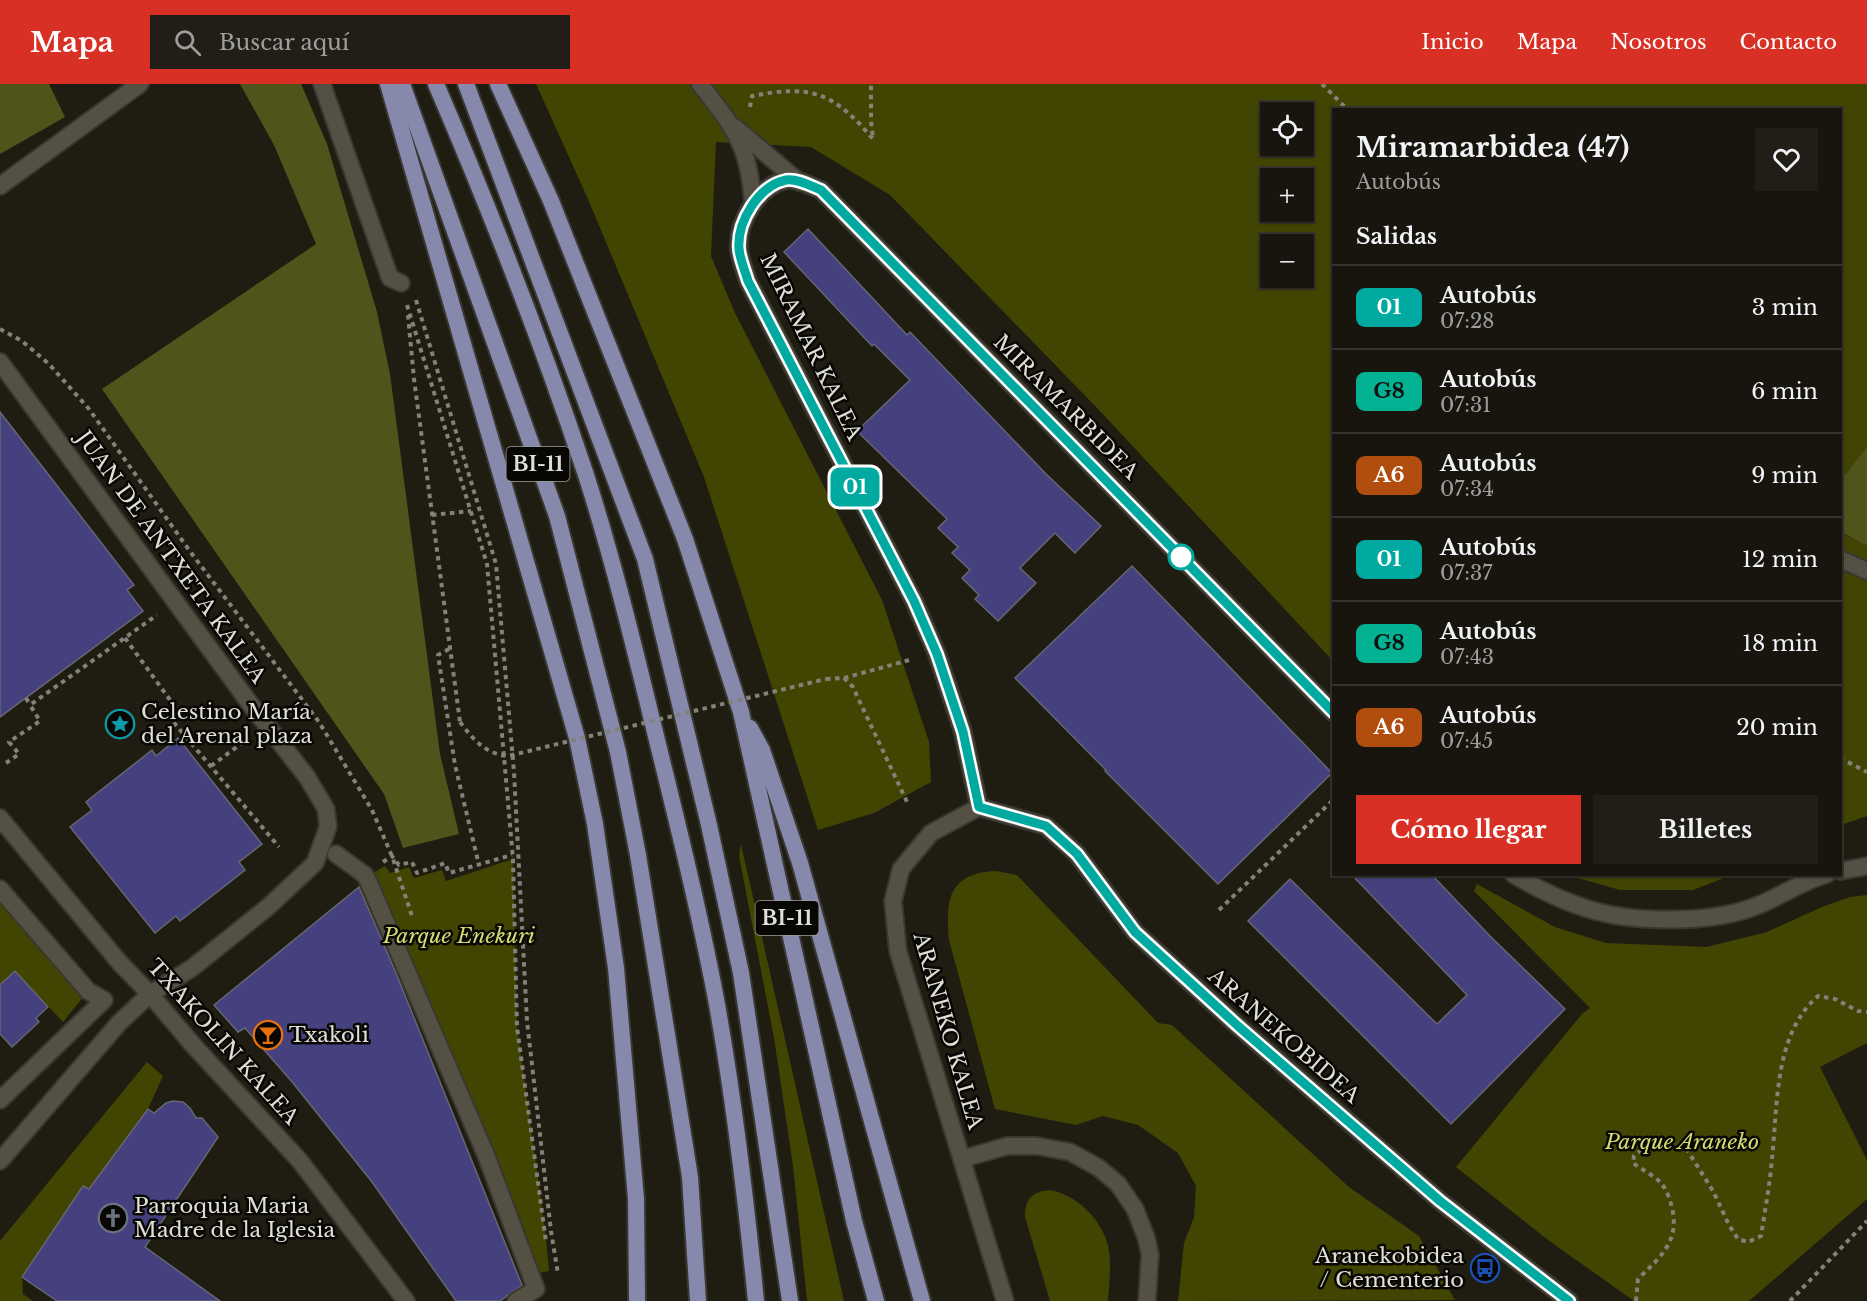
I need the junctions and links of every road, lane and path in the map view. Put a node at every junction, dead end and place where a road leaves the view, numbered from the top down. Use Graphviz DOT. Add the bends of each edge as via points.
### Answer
graph roads {
  1 [pos="140,84"];
  2 [pos="322,84"];
  3 [pos="388,84"];
  4 [pos="402,84"];
  5 [pos="436,84"];
  6 [pos="466,84"];
  7 [pos="498,84"];
  8 [pos="700,84"];
  9 [pos="871,84"];
  10 [pos="1322,84"];
  11 [pos="1346,108"];
  12 [pos="752,111"];
  13 [pos="732,126"];
  14 [pos="798,182"];
  15 [pos="0,186"];
  16 [pos="753,204"];
  17 [pos="407,288"];
  18 [pos="407,305"];
  19 [pos="0,362"];
  20 [pos="471,511"];
  21 [pos="432,515"];
  22 [pos="1842,560"];
  23 [pos="1867,571"];
  24 [pos="159,614"];
  25 [pos="125,638"];
  26 [pos="450,648"];
  27 [pos="913,658"];
  28 [pos="844,678"];
  29 [pos="26,698"];
  30 [pos="30,705"];
  31 [pos="1332,711"];
  32 [pos="741,712"];
  33 [pos="251,737"];
  34 [pos="1842,759"];
  35 [pos="6,763"];
  36 [pos="211,766"];
  37 [pos="1867,772"];
  38 [pos="1332,801"];
  39 [pos="909,804"];
  40 [pos="979,807"];
  41 [pos="0,818"];
  42 [pos="279,847"];
  43 [pos="336,854"];
  44 [pos="512,855"];
  45 [pos="479,865"];
  46 [pos="1867,866"];
  47 [pos="1842,871"];
  48 [pos="365,875"];
  49 [pos="1517,876"];
  50 [pos="1821,876"];
  51 [pos="0,889"];
  52 [pos="1219,910"];
  53 [pos="150,994"];
  54 [pos="1867,1012"];
  55 [pos="0,1100"];
  56 [pos="962,1159"];
  57 [pos="0,1161"];
  58 [pos="1867,1221"];
  59 [pos="547,1250"];
  60 [pos="560,1282"];
  61 [pos="406,1301"];
  62 [pos="516,1301"];
  63 [pos="638,1301"];
  64 [pos="698,1301"];
  65 [pos="756,1301"];
  66 [pos="790,1301"];
  67 [pos="876,1301"];
  68 [pos="922,1301"];
  69 [pos="1005,1301"];
  70 [pos="1148,1301"];
  71 [pos="1569,1301"];
  72 [pos="1636,1301"];
  73 [pos="1790,1301"];
  1 -- 15 [label="street"];
  2 -- 17 [label="street" via="390,278"];
  3 -- 63 [label="main road" via="577,738 595,824 618,991 636,1199"];
  4 -- 64 [label="main road, BI-11" via="557,516 618,752 690,1177"];
  5 -- 65 [label="main road" via="540,345 620,589 691,878 716,1000"];
  6 -- 66 [label="main road" via="645,559 741,973"];
  7 -- 32 [label="main road, BI-11" via="551,201 685,539"];
  8 -- 13 [label="street"];
  9 -- 12 [label="path" via="873,139 836,102 815,94 787,90 752,96"];
  10 -- 11 [label="path"];
  13 -- 14 [label="street, MIRAMARBIDEA"];
  13 -- 16 [label="street" via="745,152"];
  14 -- 16 [label="street" via="787,180 770,187"];
  14 -- 31 [label="street, MIRAMARBIDEA" via="821,190"];
  16 -- 40 [label="street, MIRAMAR KALEA" via="742,225 739,250 748,281 914,601 963,732"];
  17 -- 18 [label="path"];
  17 -- 60 [label="path" via="496,564 514,772 527,1020"];
  18 -- 20 [label="path"];
  18 -- 21 [label="path"];
  19 -- 53 [label="street, JUAN DE ANTXETA KALEA" via="307,777 326,809 328,827 315,863 192,968"];
  20 -- 21 [label="path"];
  20 -- 44 [label="path" via="487,564"];
  21 -- 26 [label="path"];
  22 -- 23 [label="street"];
  24 -- 25 [label="path"];
  25 -- 30 [label="path"];
  25 -- 36 [label="path" via="172,704 164,711"];
  26 -- 28 [label="path, bridge" via="460,722 487,751 508,756 826,679"];
  26 -- 45 [label="path" via="438,655 455,765"];
  27 -- 28 [label="path"];
  28 -- 39 [label="path" via="853,687"];
  29 -- 30 [label="path"];
  30 -- 35 [label="path" via="40,721 9,742 19,754"];
  32 -- 67 [label="main road, BI-11" via="854,1221"];
  32 -- 68 [label="main road" via="762,750 800,863"];
  33 -- 36 [label="path"];
  34 -- 37 [label="path"];
  36 -- 42 [label="path"];
  38 -- 52 [label="path"];
  40 -- 56 [label="street, ARANEKO KALEA" via="931,833 901,869 893,901 898,951"];
  40 -- 71 [label="street, ARANEKOBIDEA" via="1046,826 1077,854 1135,932 1238,1026 1440,1201"];
  41 -- 53 [label="street, TXAKOLIN KALEA"];
  43 -- 48 [label="street"];
  44 -- 45 [label="path"];
  44 -- 59 [label="path" via="517,1027"];
  45 -- 48 [label="path" via="449,873 445,863 417,873 412,862 399,865 392,856"];
  46 -- 47 [label="street"];
  48 -- 62 [label="street" via="486,1155 536,1290"];
  49 -- 50 [label="street" via="1588,909 1628,917 1683,919 1755,907"];
  51 -- 55 [label="street" via="88,990 104,1000"];
  53 -- 57 [label="street" via="119,1023"];
  53 -- 61 [label="street, TXAKOLIN KALEA" via="300,1161"];
  54 -- 72 [label="path" via="1818,996 1808,1005 1788,1041 1761,1236 1748,1242 1738,1239 1686,1148 1671,1140 1653,1140 1634,1156 1633,1163 1661,1183 1670,1199 1674,1219 1672,1240 1638,1279"];
  56 -- 69 [label="street, ARANEKO KALEA"];
  56 -- 70 [label="street" via="1006,1146 1037,1146 1070,1152 1099,1168 1118,1184 1136,1209 1150,1254"];
  58 -- 73 [label="path"];
}
